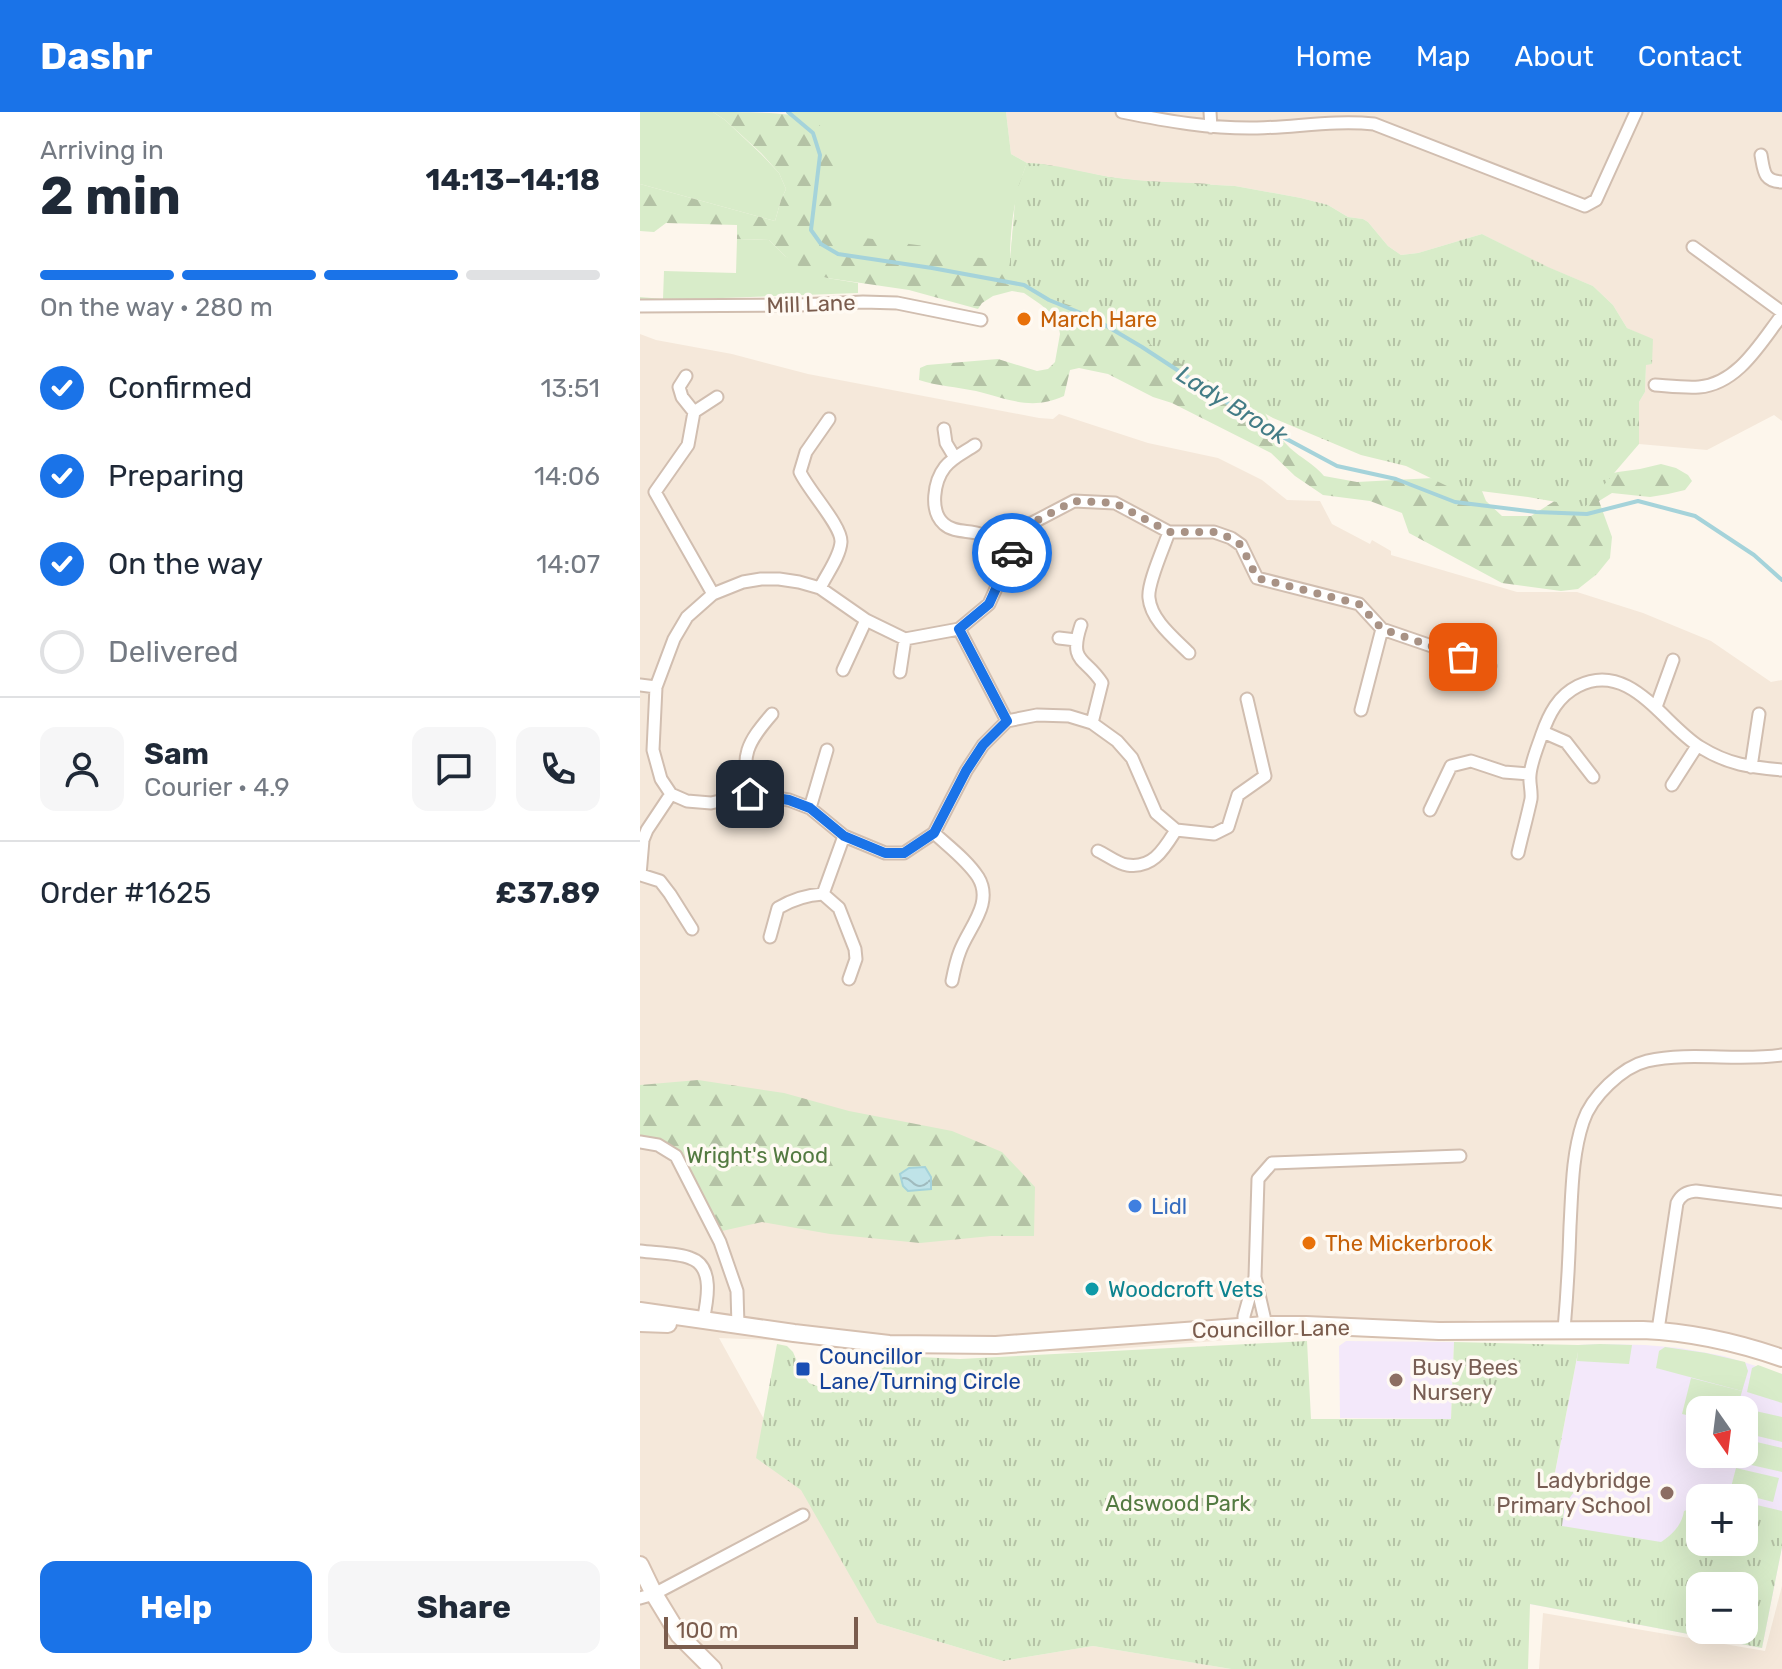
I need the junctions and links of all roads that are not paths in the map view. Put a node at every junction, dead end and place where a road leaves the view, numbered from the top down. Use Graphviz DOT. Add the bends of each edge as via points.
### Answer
graph roads {
  1 [pos="1122,112"];
  2 [pos="1210,112"];
  3 [pos="1636,112"];
  4 [pos="1211,127"];
  5 [pos="1761,155"];
  6 [pos="1782,182"];
  7 [pos="1693,247"];
  8 [pos="640,306"];
  9 [pos="1782,313"];
  10 [pos="981,320"];
  11 [pos="686,376"];
  12 [pos="1655,385"];
  13 [pos="717,397"];
  14 [pos="694,412"];
  15 [pos="829,419"];
  16 [pos="944,429"];
  17 [pos="975,445"];
  18 [pos="955,458"];
  19 [pos="655,492"];
  20 [pos="640,495"];
  21 [pos="1169,532"];
  22 [pos="1012,553"];
  23 [pos="820,588"];
  24 [pos="713,594"];
  25 [pos="866,620"];
  26 [pos="1081,625"];
  27 [pos="959,629"];
  28 [pos="1382,629"];
  29 [pos="1059,638"];
  30 [pos="905,639"];
  31 [pos="1076,640"];
  32 [pos="1189,653"];
  33 [pos="1673,660"];
  34 [pos="1490,666"];
  35 [pos="843,670"];
  36 [pos="900,672"];
  37 [pos="640,685"];
  38 [pos="656,687"];
  39 [pos="1247,699"];
  40 [pos="1656,707"];
  41 [pos="1361,710"];
  42 [pos="772,714"];
  43 [pos="1759,714"];
  44 [pos="1007,721"];
  45 [pos="1092,723"];
  46 [pos="1543,732"];
  47 [pos="1697,746"];
  48 [pos="827,750"];
  49 [pos="1751,767"];
  50 [pos="1782,770"];
  51 [pos="1530,774"];
  52 [pos="1593,777"];
  53 [pos="1672,785"];
  54 [pos="671,794"];
  55 [pos="750,794"];
  56 [pos="810,808"];
  57 [pos="1430,810"];
  58 [pos="1176,830"];
  59 [pos="934,833"];
  60 [pos="844,836"];
  61 [pos="1098,851"];
  62 [pos="1518,853"];
  63 [pos="640,875"];
  64 [pos="823,894"];
  65 [pos="692,929"];
  66 [pos="770,937"];
  67 [pos="849,979"];
  68 [pos="952,981"];
  69 [pos="1782,1055"];
  70 [pos="640,1142"];
  71 [pos="1460,1156"];
  72 [pos="1782,1202"];
  73 [pos="640,1251"];
  74 [pos="1255,1277"];
  75 [pos="640,1311"];
  76 [pos="703,1321"];
  77 [pos="640,1323"];
  78 [pos="1266,1325"];
  79 [pos="738,1326"];
  80 [pos="1244,1327"];
  81 [pos="758,1328"];
  82 [pos="1564,1330"];
  83 [pos="1658,1330"];
  84 [pos="1782,1358"];
  85 [pos="803,1515"];
  86 [pos="640,1565"];
  87 [pos="647,1596"];
  88 [pos="713,1669"];
  1 -- 4 [label="street"];
  2 -- 4 [label="street"];
  3 -- 4 [label="street" via="1596,200 1585,206 1374,124"];
  5 -- 6 [label="street" via="1764,174"];
  7 -- 9 [label="street"];
  8 -- 10 [label="street, Mill Lane" via="897,303"];
  9 -- 12 [label="street" via="1743,365 1718,382 1701,387"];
  11 -- 14 [label="street" via="679,387"];
  13 -- 14 [label="street"];
  14 -- 19 [label="street" via="688,445"];
  15 -- 23 [label="street" via="806,452 800,472 841,541"];
  16 -- 18 [label="street"];
  17 -- 18 [label="street"];
  18 -- 22 [label="street" via="940,477 934,500 943,523 981,534"];
  19 -- 20 [label="street"];
  19 -- 24 [label="street"];
  21 -- 22 [label="street" via="1115,503 1074,501 1032,523"];
  21 -- 28 [label="street" via="1214,532 1231,538 1241,545 1257,578 1359,604"];
  21 -- 32 [label="street" via="1149,599 1164,628"];
  22 -- 27 [label="street" via="989,604"];
  23 -- 24 [label="street" via="761,579"];
  23 -- 25 [label="street"];
  24 -- 38 [label="street" via="687,617"];
  25 -- 30 [label="street"];
  25 -- 35 [label="street"];
  26 -- 31 [label="street"];
  27 -- 30 [label="street"];
  27 -- 44 [label="street"];
  28 -- 34 [label="street"];
  28 -- 41 [label="street"];
  29 -- 31 [label="street"];
  30 -- 36 [label="street"];
  31 -- 45 [label="street" via="1079,659 1102,683"];
  33 -- 40 [label="street"];
  37 -- 38 [label="street"];
  38 -- 54 [label="street" via="653,750"];
  39 -- 58 [label="street" via="1265,776 1238,795 1228,827 1214,834"];
  40 -- 46 [label="street" via="1627,686 1589,681 1560,698"];
  40 -- 47 [label="street"];
  42 -- 55 [label="street" via="753,736 747,755"];
  43 -- 49 [label="street"];
  44 -- 45 [label="street" via="1037,715"];
  44 -- 59 [label="street" via="983,745"];
  45 -- 58 [label="street" via="1132,758 1156,813"];
  46 -- 51 [label="street"];
  46 -- 52 [label="street" via="1566,742"];
  47 -- 49 [label="street" via="1727,762"];
  47 -- 53 [label="street"];
  48 -- 56 [label="street"];
  49 -- 50 [label="street"];
  51 -- 57 [label="street" via="1471,761 1451,766"];
  51 -- 62 [label="street" via="1532,795"];
  54 -- 55 [label="street" via="711,803"];
  54 -- 63 [label="street" via="643,840"];
  55 -- 56 [label="street"];
  56 -- 60 [label="street"];
  58 -- 61 [label="street" via="1159,856 1146,863 1127,865"];
  59 -- 60 [label="street" via="904,853 873,850"];
  59 -- 68 [label="street" via="971,868 983,895"];
  60 -- 64 [label="street"];
  63 -- 65 [label="street" via="660,881"];
  64 -- 66 [label="street" via="778,908"];
  64 -- 67 [label="street" via="839,908 855,949"];
  69 -- 82 [label="street" via="1645,1061 1619,1074 1600,1094 1583,1119 1575,1158"];
  70 -- 79 [label="street" via="676,1156 720,1242 737,1291"];
  71 -- 74 [label="street" via="1272,1163 1258,1179"];
  72 -- 83 [label="street" via="1684,1194 1677,1203"];
  73 -- 76 [label="street" via="692,1258 699,1264 708,1292"];
  74 -- 78 [label="street"];
  74 -- 80 [label="street"];
  75 -- 76 [label="street, Councillor Lane"];
  76 -- 79 [label="street, Councillor Lane"];
  77 -- 81 [label="street, Councillor Lane"];
  78 -- 80 [label="street, Councillor Lane"];
  78 -- 82 [label="street, Councillor Lane"];
  79 -- 81 [label="street, Councillor Lane"];
  80 -- 81 [label="street, Councillor Lane" via="996,1345 889,1344"];
  82 -- 83 [label="street, Councillor Lane"];
  83 -- 84 [label="street, Councillor Lane"];
  85 -- 87 [label="street"];
  86 -- 87 [label="street"];
  87 -- 88 [label="street"];
}
